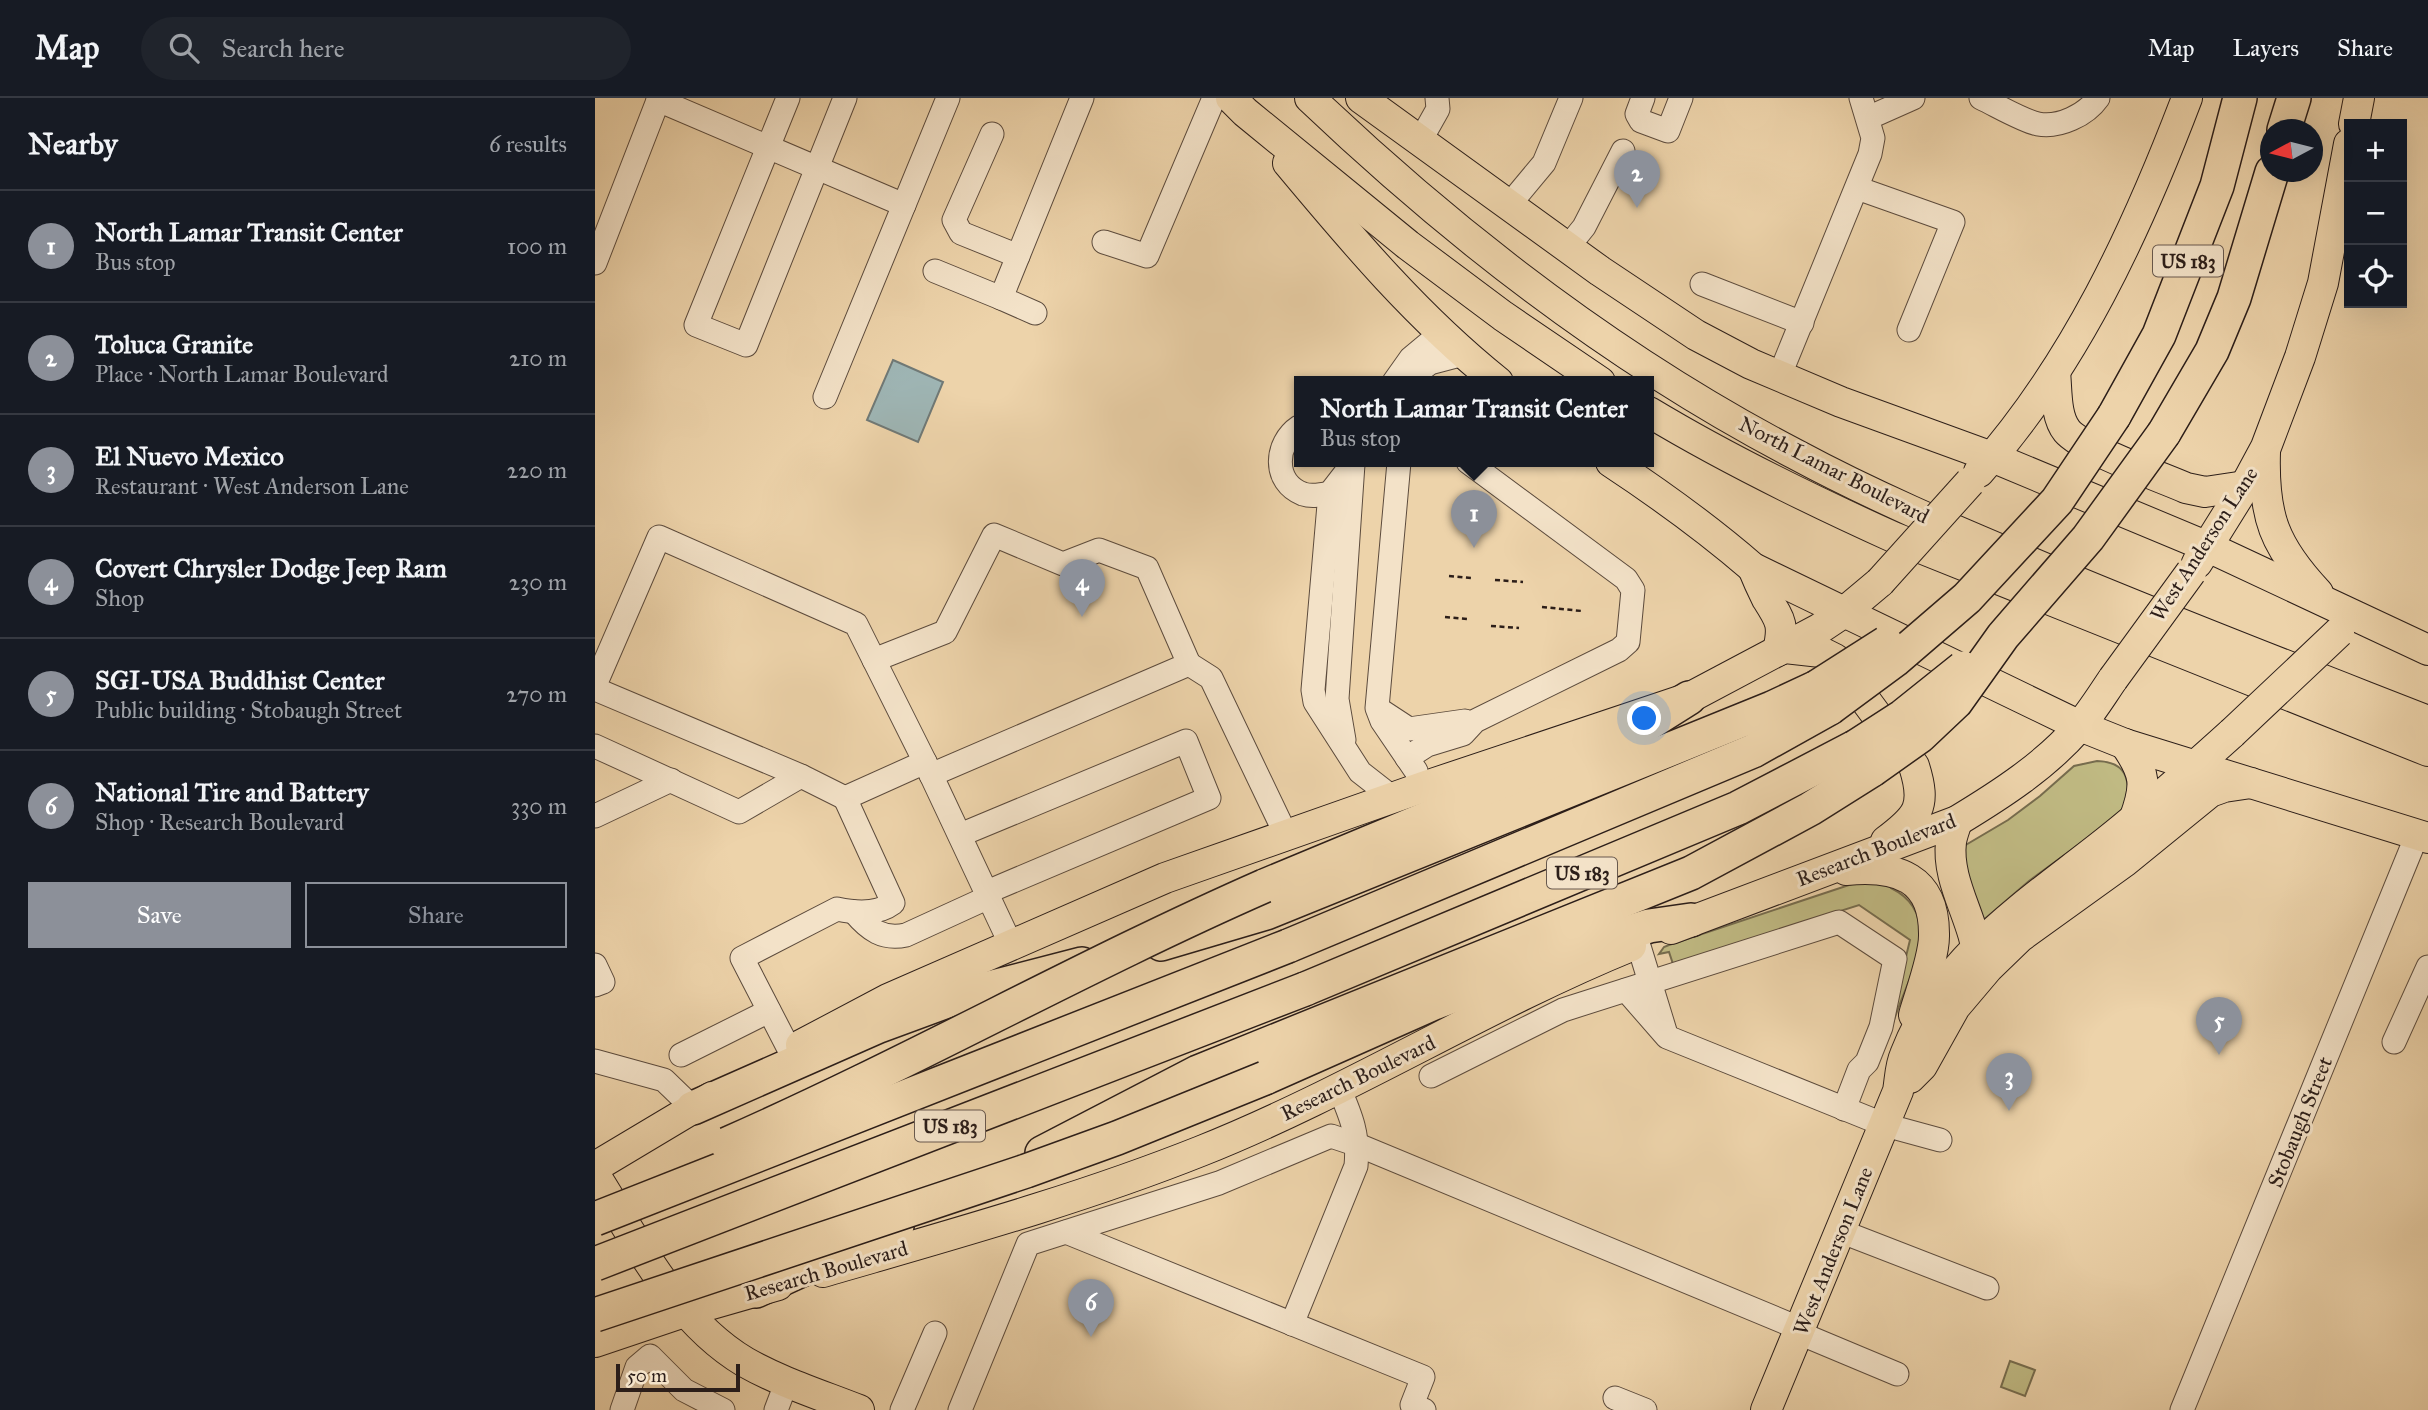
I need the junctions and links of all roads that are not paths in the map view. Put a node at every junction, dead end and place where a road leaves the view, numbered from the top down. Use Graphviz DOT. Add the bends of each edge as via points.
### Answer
graph roads {
  1 [pos="788,98"];
  2 [pos="845,98"];
  3 [pos="948,98"];
  4 [pos="1214,98"];
  5 [pos="1310,98"];
  6 [pos="1437,98"];
  7 [pos="1571,98"];
  8 [pos="1643,98"];
  9 [pos="1681,98"];
  10 [pos="1913,98"];
  11 [pos="1981,98"];
  12 [pos="2098,98"];
  13 [pos="2187,98"];
  14 [pos="2239,98"];
  15 [pos="2294,98"];
  16 [pos="2359,98"];
  17 [pos="659,99"];
  18 [pos="1080,99"];
  19 [pos="1364,99"];
  20 [pos="1238,105"];
  21 [pos="1865,108"];
  22 [pos="2287,119"];
  23 [pos="2355,119"];
  24 [pos="992,134"];
  25 [pos="1420,141"];
  26 [pos="768,148"];
  27 [pos="1623,151"];
  28 [pos="817,168"];
  29 [pos="2344,171"];
  30 [pos="2269,182"];
  31 [pos="1857,188"];
  32 [pos="904,205"];
  33 [pos="1509,205"];
  34 [pos="1104,242"];
  35 [pos="1567,248"];
  36 [pos="1018,256"];
  37 [pos="595,263"];
  38 [pos="935,271"];
  39 [pos="1702,284"];
  40 [pos="1001,298"];
  41 [pos="1035,313"];
  42 [pos="1801,324"];
  43 [pos="1909,330"];
  44 [pos="1441,333"];
  45 [pos="1464,354"];
  46 [pos="2055,372"];
  47 [pos="1398,376"];
  48 [pos="1413,376"];
  49 [pos="1491,376"];
  50 [pos="1591,376"];
  51 [pos="1779,377"];
  52 [pos="825,397"];
  53 [pos="1654,415"];
  54 [pos="1294,430"];
  55 [pos="2266,447"];
  56 [pos="1992,457"];
  57 [pos="1350,467"];
  58 [pos="1353,467"];
  59 [pos="1399,467"];
  60 [pos="1475,467"];
  61 [pos="1619,467"];
  62 [pos="2245,486"];
  63 [pos="1330,494"];
  64 [pos="2208,547"];
  65 [pos="1753,568"];
  66 [pos="2328,603"];
  67 [pos="1843,613"];
  68 [pos="2351,625"];
  69 [pos="1782,649"];
  70 [pos="2428,650"];
  71 [pos="874,660"];
  72 [pos="1189,664"];
  73 [pos="595,687"];
  74 [pos="1823,697"];
  75 [pos="1689,698"];
  76 [pos="1377,708"];
  77 [pos="1475,721"];
  78 [pos="2428,721"];
  79 [pos="2080,726"];
  80 [pos="2231,733"];
  81 [pos="2125,744"];
  82 [pos="595,746"];
  83 [pos="1345,747"];
  84 [pos="2428,751"];
  85 [pos="1408,758"];
  86 [pos="1864,758"];
  87 [pos="2197,765"];
  88 [pos="928,769"];
  89 [pos="801,776"];
  90 [pos="671,780"];
  91 [pos="2255,782"];
  92 [pos="1426,786"];
  93 [pos="1392,797"];
  94 [pos="845,798"];
  95 [pos="595,816"];
  96 [pos="2134,820"];
  97 [pos="1957,821"];
  98 [pos="960,835"];
  99 [pos="1286,835"];
  100 [pos="2423,836"];
  101 [pos="1869,854"];
  102 [pos="1822,872"];
  103 [pos="988,895"];
  104 [pos="854,912"];
  105 [pos="1691,920"];
  106 [pos="1638,943"];
  107 [pos="1011,945"];
  108 [pos="1977,945"];
  109 [pos="595,965"];
  110 [pos="2428,967"];
  111 [pos="1651,981"];
  112 [pos="595,985"];
  113 [pos="1970,988"];
  114 [pos="1626,990"];
  115 [pos="769,1011"];
  116 [pos="1667,1037"];
  117 [pos="2394,1042"];
  118 [pos="790,1051"];
  119 [pos="681,1055"];
  120 [pos="1904,1057"];
  121 [pos="595,1060"];
  122 [pos="1431,1076"];
  123 [pos="1339,1088"];
  124 [pos="1898,1091"];
  125 [pos="693,1108"];
  126 [pos="1844,1109"];
  127 [pos="1885,1125"];
  128 [pos="1940,1140"];
  129 [pos="1358,1145"];
  130 [pos="1202,1151"];
  131 [pos="595,1167"];
  132 [pos="595,1175"];
  133 [pos="1219,1183"];
  134 [pos="595,1202"];
  135 [pos="595,1219"];
  136 [pos="1840,1231"];
  137 [pos="1066,1232"];
  138 [pos="595,1264"];
  139 [pos="1987,1288"];
  140 [pos="757,1291"];
  141 [pos="687,1311"];
  142 [pos="595,1315"];
  143 [pos="1292,1324"];
  144 [pos="1800,1331"];
  145 [pos="935,1334"];
  146 [pos="595,1342"];
  147 [pos="1897,1374"];
  148 [pos="787,1381"];
  149 [pos="1615,1398"];
  150 [pos="679,1400"];
  151 [pos="964,1408"];
  152 [pos="622,1410"];
  153 [pos="723,1410"];
  154 [pos="776,1410"];
  155 [pos="859,1410"];
  156 [pos="902,1410"];
  157 [pos="1424,1410"];
  158 [pos="1644,1410"];
  159 [pos="1766,1410"];
  160 [pos="2182,1410"];
  1 -- 26 [label="street"];
  2 -- 28 [label="street"];
  3 -- 32 [label="street"];
  4 -- 34 [label="street" via="1147,256"];
  5 -- 78 [label="main road, North Lamar Boulevard" via="1437,212 1526,282 1633,357 1793,453 1910,512"];
  6 -- 25 [label="street" via="1438,109"];
  7 -- 33 [label="street" via="1544,163"];
  8 -- 9 [label="street" via="1637,114 1641,121 1668,131"];
  10 -- 21 [label="street"];
  11 -- 12 [label="street" via="2038,124 2065,121"];
  13 -- 46 [label="main road" via="2137,223 2108,283"];
  14 -- 74 [label="highway, US 183, bridge" via="2217,186 2159,335 2115,416 2057,501 1968,598 1878,647"];
  15 -- 22 [label="highway"];
  16 -- 23 [label="main road"];
  17 -- 26 [label="street"];
  17 -- 37 [label="street"];
  18 -- 36 [label="street"];
  19 -- 25 [label="main road"];
  20 -- 44 [label="main road" via="1373,263"];
  20 -- 50 [label="main road" via="1408,245"];
  21 -- 31 [label="street" via="1873,138"];
  24 -- 36 [label="street" via="954,220 961,233"];
  25 -- 33 [label="main road"];
  26 -- 28 [label="street"];
  26 -- 28 [label="street" via="697,325 746,345"];
  27 -- 35 [label="street" via="1584,227"];
  28 -- 32 [label="street"];
  29 -- 55 [label="main road, West Anderson Lane" via="2323,283"];
  30 -- 86 [label="highway, US 183, bridge" via="2213,351 2164,433 2088,538 2003,636 1903,716"];
  31 -- 42 [label="street"];
  31 -- 43 [label="street" via="1953,222"];
  32 -- 52 [label="street"];
  33 -- 35 [label="main road"];
  35 -- 51 [label="main road" via="1696,335"];
  36 -- 40 [label="street"];
  38 -- 40 [label="street"];
  39 -- 42 [label="street"];
  40 -- 41 [label="street"];
  42 -- 51 [label="street"];
  44 -- 45 [label="main road"];
  44 -- 47 [label="street"];
  45 -- 48 [label="street" via="1430,363"];
  45 -- 49 [label="main road"];
  46 -- 56 [label="main road"];
  46 -- 62 [label="main road" via="2059,414 2066,430 2081,443 2186,488 2205,492"];
  51 -- 56 [label="main road"];
  53 -- 84 [label="main road, North Lamar Boulevard" via="1731,459 1893,537"];
  54 -- 63 [label="street" via="1282,446 1282,475 1302,494"];
  55 -- 62 [label="main road, West Anderson Lane"];
  55 -- 66 [label="main road" via="2269,510 2278,541 2294,568"];
  56 -- 64 [label="main road"];
  56 -- 67 [label="main road, bridge" via="1880,582"];
  57 -- 63 [label="street"];
  58 -- 83 [label="street" via="1337,699"];
  59 -- 76 [label="street"];
  60 -- 77 [label="street" via="1626,579 1633,590 1628,642 1619,650"];
  61 -- 65 [label="main road"];
  62 -- 64 [label="main road, West Anderson Lane"];
  63 -- 83 [label="street" via="1313,690 1315,702"];
  64 -- 66 [label="main road"];
  64 -- 79 [label="main road, West Anderson Lane, bridge"];
  65 -- 67 [label="main road"];
  65 -- 69 [label="main road" via="1780,618"];
  66 -- 68 [label="main road"];
  67 -- 69 [label="main road"];
  67 -- 79 [label="main road"];
  68 -- 70 [label="main road"];
  68 -- 80 [label="main road, West Anderson Lane, bridge"];
  69 -- 75 [label="main road"];
  69 -- 101 [label="main road" via="1821,652 1835,659 1914,766 1920,783 1912,822"];
  71 -- 72 [label="street" via="945,632 994,535 1063,564 1099,550 1147,568"];
  71 -- 73 [label="street" via="856,624 659,537"];
  71 -- 88 [label="street"];
  72 -- 88 [label="street"];
  72 -- 99 [label="street" via="1211,678"];
  73 -- 89 [label="street"];
  74 -- 125 [label="highway" via="1746,719 1266,913 967,994 879,1026"];
  74 -- 135 [label="highway, US 183, bridge" via="1753,751 1288,946"];
  75 -- 92 [label="main road"];
  75 -- 134 [label="highway, bridge" via="1635,732 1264,886 1112,955 763,1128"];
  76 -- 77 [label="street" via="1409,729"];
  76 -- 85 [label="street"];
  77 -- 85 [label="street" via="1463,734 1427,745"];
  79 -- 81 [label="main road"];
  79 -- 97 [label="main road, Research Boulevard" via="2042,762"];
  80 -- 87 [label="main road, West Anderson Lane"];
  80 -- 91 [label="main road" via="2229,752 2234,770"];
  81 -- 87 [label="main road"];
  81 -- 96 [label="main road" via="2144,780"];
  82 -- 90 [label="street"];
  83 -- 93 [label="street" via="1360,772"];
  85 -- 92 [label="street"];
  86 -- 138 [label="highway, US 183, bridge" via="1305,989"];
  86 -- 140 [label="highway" via="1810,809 1691,873 1198,1072 884,1233"];
  87 -- 91 [label="main road"];
  87 -- 96 [label="main road, West Anderson Lane"];
  88 -- 94 [label="street"];
  88 -- 98 [label="street"];
  89 -- 90 [label="street" via="739,812"];
  89 -- 94 [label="street"];
  90 -- 95 [label="street"];
  91 -- 100 [label="main road"];
  91 -- 113 [label="main road" via="2210,792 2125,862 2020,937"];
  92 -- 93 [label="main road"];
  93 -- 99 [label="main road"];
  94 -- 104 [label="street" via="893,900 880,911"];
  96 -- 108 [label="main road, West Anderson Lane"];
  97 -- 101 [label="main road, Research Boulevard"];
  97 -- 108 [label="main road" via="1951,843 1954,872"];
  98 -- 103 [label="street"];
  98 -- 103 [label="street" via="1186,741 1209,797"];
  99 -- 107 [label="main road" via="1165,878"];
  100 -- 160 [label="street, Stobaugh Street"];
  101 -- 102 [label="main road, Research Boulevard"];
  102 -- 105 [label="main road, Research Boulevard"];
  102 -- 120 [label="main road" via="1879,868 1905,874 1923,891 1932,911 1934,939"];
  103 -- 104 [label="street" via="895,937 868,929"];
  103 -- 107 [label="street"];
  104 -- 115 [label="street" via="837,909 742,958"];
  105 -- 106 [label="main road, Research Boulevard"];
  105 -- 142 [label="highway, bridge" via="1649,926 1571,951 1434,1003 1117,1138"];
  106 -- 111 [label="street"];
  106 -- 123 [label="main road, Research Boulevard" via="1580,967"];
  107 -- 118 [label="main road" via="888,999"];
  108 -- 113 [label="main road" via="1979,963"];
  108 -- 120 [label="main road, West Anderson Lane" via="1945,984"];
  109 -- 112 [label="street" via="603,982"];
  110 -- 117 [label="street"];
  111 -- 114 [label="street"];
  111 -- 116 [label="street"];
  111 -- 126 [label="street" via="1839,922 1895,958 1881,1027"];
  113 -- 124 [label="main road, West Anderson Lane" via="1922,1066"];
  114 -- 116 [label="street"];
  114 -- 122 [label="street" via="1563,1010"];
  115 -- 118 [label="street"];
  115 -- 119 [label="street"];
  116 -- 126 [label="street"];
  118 -- 125 [label="main road"];
  120 -- 124 [label="main road, West Anderson Lane"];
  121 -- 125 [label="street" via="664,1080"];
  123 -- 129 [label="street"];
  123 -- 130 [label="main road, Research Boulevard"];
  124 -- 127 [label="main road, West Anderson Lane"];
  125 -- 131 [label="main road"];
  126 -- 127 [label="street"];
  127 -- 128 [label="street"];
  127 -- 136 [label="main road, West Anderson Lane"];
  129 -- 133 [label="street" via="1331,1136"];
  129 -- 143 [label="street" via="1356,1166"];
  129 -- 144 [label="street"];
  130 -- 133 [label="street"];
  130 -- 140 [label="main road, Research Boulevard" via="982,1227"];
  132 -- 141 [label="main road" via="656,1272"];
  133 -- 137 [label="street"];
  136 -- 139 [label="street"];
  136 -- 144 [label="main road, West Anderson Lane"];
  137 -- 143 [label="street"];
  137 -- 151 [label="street" via="1028,1244"];
  140 -- 141 [label="main road, Research Boulevard"];
  141 -- 146 [label="main road, Research Boulevard"];
  141 -- 148 [label="main road" via="718,1343"];
  143 -- 157 [label="street" via="1423,1377 1412,1405"];
  144 -- 147 [label="street"];
  144 -- 159 [label="main road, West Anderson Lane"];
  145 -- 156 [label="street"];
  148 -- 154 [label="street"];
  148 -- 155 [label="main road"];
  149 -- 158 [label="street"];
  150 -- 152 [label="street" via="650,1356 637,1367"];
  150 -- 153 [label="street"];
}
